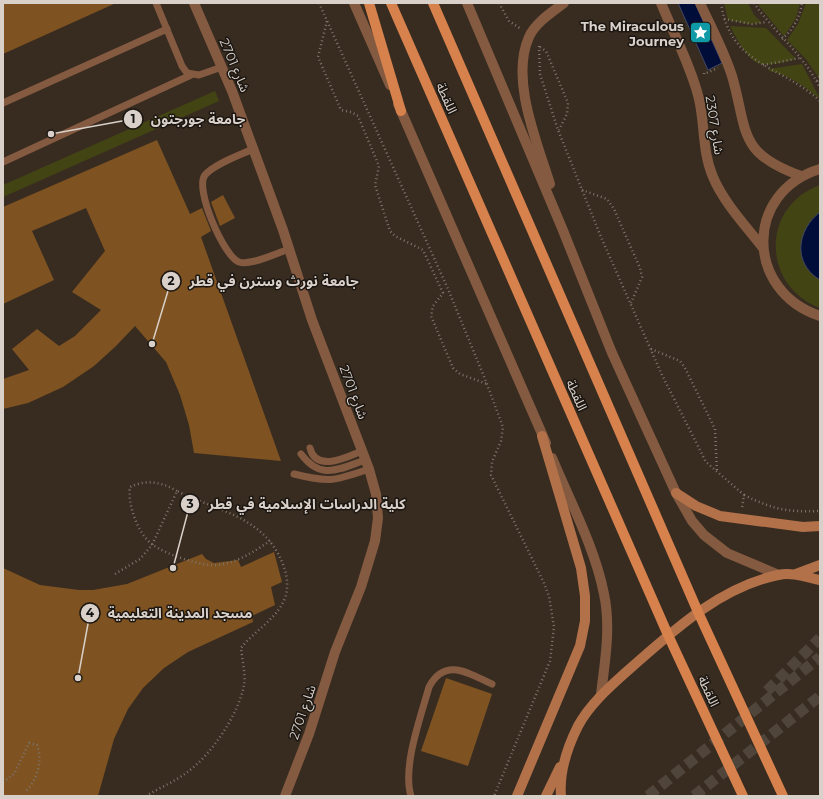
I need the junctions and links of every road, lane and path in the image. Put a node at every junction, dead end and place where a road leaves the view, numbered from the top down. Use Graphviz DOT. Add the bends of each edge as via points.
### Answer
graph roads {
  1 [pos="156,3"];
  2 [pos="194,3"];
  3 [pos="320,3"];
  4 [pos="354,3"];
  5 [pos="369,3"];
  6 [pos="391,3"];
  7 [pos="433,3"];
  8 [pos="467,3"];
  9 [pos="499,3"];
  10 [pos="564,3"];
  11 [pos="656,3"];
  12 [pos="661,3"];
  13 [pos="700,3"];
  14 [pos="721,3"];
  15 [pos="802,3"];
  16 [pos="755,4"];
  17 [pos="668,18"];
  18 [pos="724,19"];
  19 [pos="327,21"];
  20 [pos="767,22"];
  21 [pos="167,29"];
  22 [pos="530,36"];
  23 [pos="782,39"];
  24 [pos="540,47"];
  25 [pos="800,58"];
  26 [pos="763,65"];
  27 [pos="724,66"];
  28 [pos="222,67"];
  29 [pos="704,74"];
  30 [pos="191,75"];
  31 [pos="820,76"];
  32 [pos="817,82"];
  33 [pos="820,88"];
  34 [pos="820,102"];
  35 [pos="3,103"];
  36 [pos="401,111"];
  37 [pos="558,130"];
  38 [pos="253,149"];
  39 [pos="3,162"];
  40 [pos="820,169"];
  41 [pos="801,176"];
  42 [pos="582,190"];
  43 [pos="562,228"];
  44 [pos="763,248"];
  45 [pos="289,249"];
  46 [pos="448,289"];
  47 [pos="443,293"];
  48 [pos="631,304"];
  49 [pos="820,316"];
  50 [pos="650,349"];
  51 [pos="487,384"];
  52 [pos="542,436"];
  53 [pos="310,448"];
  54 [pos="301,454"];
  55 [pos="366,460"];
  56 [pos="717,473"];
  57 [pos="294,474"];
  58 [pos="177,491"];
  59 [pos="676,493"];
  60 [pos="744,495"];
  61 [pos="820,511"];
  62 [pos="740,519"];
  63 [pos="820,526"];
  64 [pos="270,541"];
  65 [pos="152,545"];
  66 [pos="820,565"];
  67 [pos="115,574"];
  68 [pos="796,574"];
  69 [pos="779,575"];
  70 [pos="820,580"];
  71 [pos="698,612"];
  72 [pos="668,635"];
  73 [pos="492,684"];
  74 [pos="601,694"];
  75 [pos="564,759"];
  76 [pos="3,782"];
  77 [pos="25,792"];
  78 [pos="146,796"];
  79 [pos="285,796"];
  80 [pos="411,796"];
  81 [pos="494,796"];
  82 [pos="517,796"];
  83 [pos="546,796"];
  84 [pos="561,796"];
  85 [pos="743,796"];
  86 [pos="784,796"];
  1 -- 21 [label="lane"];
  2 -- 28 [label="street, شارع 2701"];
  3 -- 19 [label="path"];
  4 -- 36 [label="street"];
  5 -- 36 [label="main road"];
  6 -- 72 [label="main road, اللقطة"];
  7 -- 71 [label="main road, اللقطة"];
  8 -- 43 [label="street"];
  9 -- 22 [label="path" via="509,21"];
  10 -- 22 [label="street" via="545,18"];
  11 -- 17 [label="street, شارع 2307"];
  12 -- 17 [label="street, شارع 2307"];
  13 -- 41 [label="street, شارع 2307" via="732,76 741,122 748,140 764,158 781,169"];
  14 -- 18 [label="path"];
  15 -- 23 [label="path" via="795,23"];
  16 -- 20 [label="path"];
  17 -- 44 [label="street, شارع 2307" via="699,99 706,160 713,178"];
  18 -- 20 [label="path" via="752,24"];
  18 -- 26 [label="path" via="736,43"];
  19 -- 46 [label="path"];
  19 -- 47 [label="path" via="318,50 320,63 341,110 358,116 379,166 375,185 390,231 423,250"];
  20 -- 23 [label="path"];
  21 -- 30 [label="lane" via="184,69"];
  21 -- 35 [label="lane"];
  22 -- 24 [label="path" via="537,40"];
  22 -- 43 [label="street" via="522,60 523,94"];
  23 -- 25 [label="path"];
  24 -- 37 [label="path" via="540,74"];
  24 -- 37 [label="path" via="546,52 568,103 567,114"];
  25 -- 26 [label="path"];
  25 -- 32 [label="path"];
  26 -- 34 [label="path" via="802,86"];
  27 -- 29 [label="path"];
  28 -- 30 [label="lane" via="199,76"];
  28 -- 38 [label="street, شارع 2701"];
  30 -- 39 [label="lane"];
  31 -- 32 [label="path"];
  32 -- 33 [label="path"];
  36 -- 52 [label="street"];
  37 -- 42 [label="path"];
  38 -- 45 [label="street, شارع 2701"];
  38 -- 45 [label="lane" via="212,169 204,176 201,186 204,200 220,236 233,258 239,262 248,263"];
  40 -- 41 [label="street"];
  41 -- 44 [label="street" via="789,185 771,207 763,234"];
  42 -- 48 [label="path"];
  42 -- 48 [label="path" via="607,199 640,268 642,277"];
  43 -- 59 [label="street" via="612,353"];
  44 -- 49 [label="street" via="770,275 782,292 796,305"];
  45 -- 55 [label="street, شارع 2701" via="312,320"];
  46 -- 47 [label="path"];
  46 -- 51 [label="path"];
  47 -- 51 [label="path" via="433,306 431,316 453,368 460,374"];
  48 -- 50 [label="path"];
  50 -- 56 [label="path" via="706,462"];
  50 -- 56 [label="path" via="680,361 685,368 715,429"];
  51 -- 81 [label="path" via="503,427 501,441 492,462 491,475 550,596 554,627 550,661"];
  52 -- 74 [label="street" via="595,562 604,595 607,628"];
  52 -- 82 [label="main road" via="581,568 585,621 577,653"];
  53 -- 55 [label="lane" via="316,458 326,462"];
  54 -- 55 [label="lane" via="312,467 325,471 339,470"];
  55 -- 57 [label="lane" via="333,480 317,480"];
  55 -- 79 [label="street, شارع 2701" via="376,494 378,518 375,541 361,588 335,652 309,734"];
  56 -- 60 [label="path"];
  58 -- 64 [label="path" via="242,518"];
  58 -- 65 [label="path"];
  58 -- 65 [label="path" via="159,483 140,482 130,487 128,496 138,525"];
  59 -- 62 [label="main road" via="708,512"];
  59 -- 69 [label="street" via="692,521 704,535 728,553"];
  60 -- 61 [label="path" via="782,511"];
  60 -- 62 [label="path"];
  62 -- 63 [label="main road" via="803,527"];
  64 -- 65 [label="path" via="246,556 211,565 184,559"];
  64 -- 78 [label="path" via="285,570 285,598 270,620 250,636 241,648 245,684 234,712 218,741 204,757 186,773"];
  65 -- 67 [label="path" via="140,559"];
  66 -- 68 [label="main road"];
  68 -- 69 [label="main road"];
  68 -- 70 [label="main road"];
  69 -- 71 [label="main road" via="750,585"];
  71 -- 72 [label="main road"];
  71 -- 86 [label="main road, اللقطة"];
  72 -- 74 [label="main road"];
  72 -- 85 [label="main road, اللقطة"];
  73 -- 80 [label="lane" via="452,669 438,674 433,680 409,764"];
  74 -- 75 [label="main road" via="578,725"];
  75 -- 83 [label="main road"];
  75 -- 84 [label="main road"];
  76 -- 77 [label="path" via="14,774 29,743 37,745 40,752 38,768 33,784"];
}
